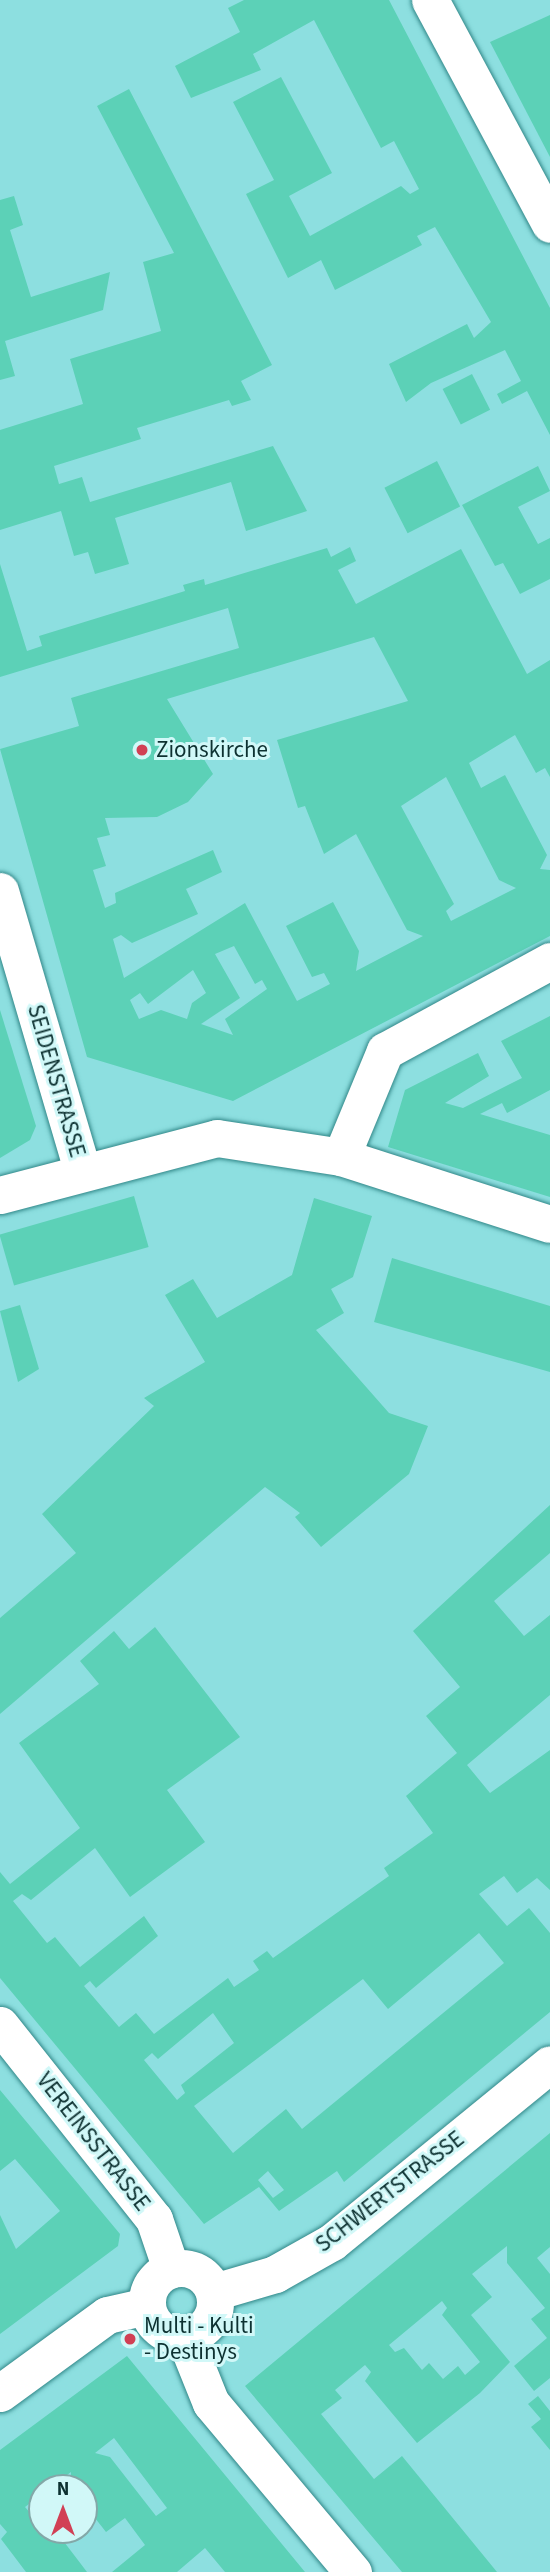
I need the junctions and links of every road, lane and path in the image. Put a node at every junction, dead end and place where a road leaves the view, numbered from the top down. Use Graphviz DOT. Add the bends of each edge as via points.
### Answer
graph roads {
  1 [pos="430,0"];
  2 [pos="550,224"];
  3 [pos="0,891"];
  4 [pos="550,961"];
  5 [pos="341,1157"];
  6 [pos="82,1170"];
  7 [pos="0,1195"];
  8 [pos="550,1224"];
  9 [pos="0,2025"];
  10 [pos="550,2064"];
  11 [pos="171,2269"];
  12 [pos="214,2292"];
  13 [pos="147,2306"];
  14 [pos="184,2336"];
  15 [pos="0,2393"];
  16 [pos="353,2572"];
  1 -- 2 [label="street"];
  3 -- 6 [label="street, SEIDENSTRASSE"];
  4 -- 5 [label="street" via="385,1051"];
  5 -- 6 [label="street, SEIDENSTRASSE" via="217,1138"];
  5 -- 8 [label="street, SEIDENSTRASSE"];
  6 -- 7 [label="street"];
  9 -- 11 [label="street, VEREINSSTRASSE" via="155,2219"];
  10 -- 12 [label="street, SCHWERTSTRASSE" via="332,2242 275,2274"];
  11 -- 12 [label="street" via="189,2268"];
  11 -- 13 [label="street" via="149,2290"];
  12 -- 14 [label="street" via="214,2312 202,2329"];
  13 -- 14 [label="street" via="167,2333"];
  13 -- 15 [label="street" via="107,2315"];
  14 -- 16 [label="street" via="211,2403"];
}
